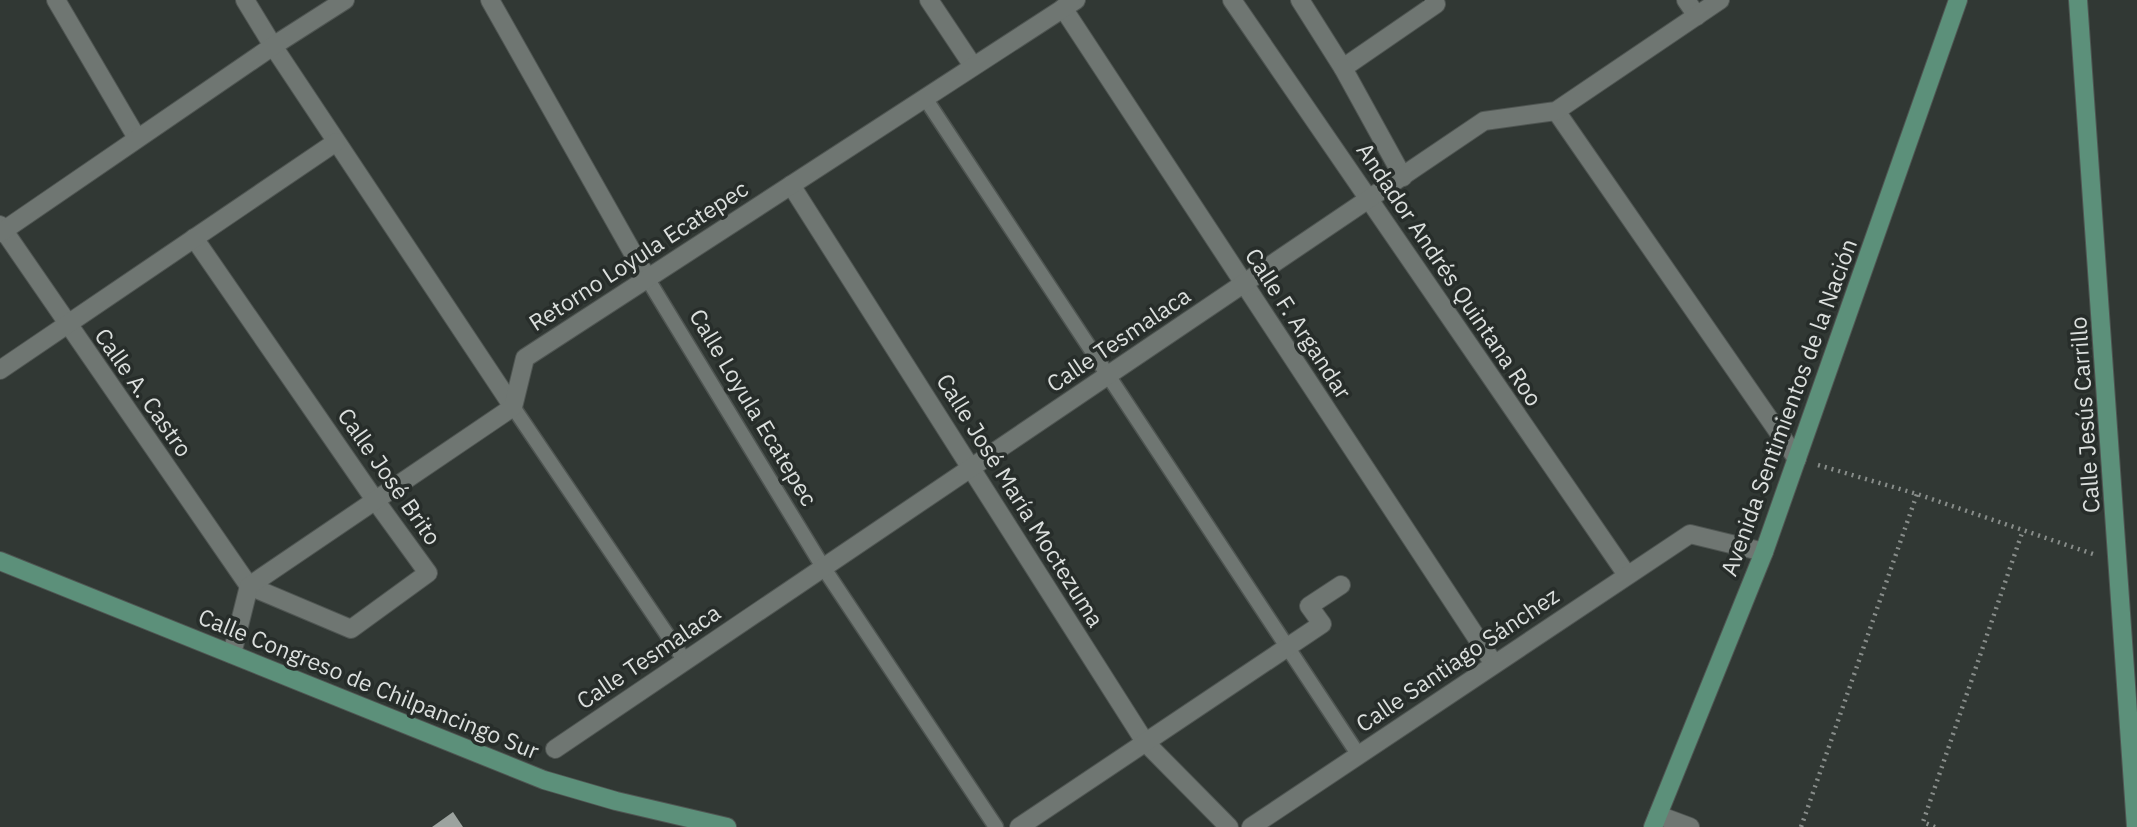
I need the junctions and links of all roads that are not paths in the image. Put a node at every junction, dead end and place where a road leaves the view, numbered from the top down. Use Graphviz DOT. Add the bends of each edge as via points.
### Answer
graph roads {
  1 [pos="56,0"];
  2 [pos="245,0"];
  3 [pos="345,0"];
  4 [pos="490,0"];
  5 [pos="929,0"];
  6 [pos="1232,0"];
  7 [pos="1300,0"];
  8 [pos="1434,0"];
  9 [pos="1686,0"];
  10 [pos="1720,0"];
  11 [pos="1958,0"];
  12 [pos="2078,0"];
  13 [pos="1070,4"];
  14 [pos="1697,16"];
  15 [pos="273,46"];
  16 [pos="973,66"];
  17 [pos="1343,68"];
  18 [pos="925,98"];
  19 [pos="1556,111"];
  20 [pos="137,138"];
  21 [pos="336,142"];
  22 [pos="1403,177"];
  23 [pos="791,185"];
  24 [pos="1369,199"];
  25 [pos="1,229"];
  26 [pos="194,238"];
  27 [pos="647,278"];
  28 [pos="1244,283"];
  29 [pos="67,325"];
  30 [pos="0,370"];
  31 [pos="1107,376"];
  32 [pos="513,407"];
  33 [pos="1797,459"];
  34 [pos="972,467"];
  35 [pos="375,500"];
  36 [pos="1763,552"];
  37 [pos="0,561"];
  38 [pos="823,567"];
  39 [pos="1628,575"];
  40 [pos="1341,585"];
  41 [pos="249,586"];
  42 [pos="1286,648"];
  43 [pos="232,654"];
  44 [pos="685,661"];
  45 [pos="1494,664"];
  46 [pos="1145,742"];
  47 [pos="555,749"];
  48 [pos="1358,754"];
  49 [pos="1655,821"];
  50 [pos="727,827"];
  51 [pos="996,827"];
  52 [pos="1019,827"];
  53 [pos="1228,827"];
  54 [pos="1251,827"];
  55 [pos="1690,827"];
  56 [pos="2136,827"];
  1 -- 20 [label="street"];
  2 -- 15 [label="street"];
  3 -- 15 [label="street"];
  4 -- 27 [label="street, Calle Loyula Ecatepec"];
  5 -- 16 [label="street"];
  6 -- 24 [label="street, Andador Andrés Quintana Roo"];
  7 -- 17 [label="street"];
  8 -- 17 [label="street" via="1436,4"];
  9 -- 14 [label="street"];
  10 -- 14 [label="street, Calle Tesmalaca"];
  11 -- 33 [label="street, Avenida Sentimientos de la Nación"];
  12 -- 56 [label="street, Calle Jesús Carrillo"];
  13 -- 16 [label="street, Retorno Loyula Ecatepec"];
  13 -- 28 [label="street, Calle F. Argandar"];
  14 -- 19 [label="street, Calle Tesmalaca"];
  15 -- 20 [label="street"];
  15 -- 21 [label="street"];
  16 -- 18 [label="street, Retorno Loyula Ecatepec"];
  17 -- 22 [label="street"];
  18 -- 23 [label="street, Retorno Loyula Ecatepec"];
  18 -- 31 [label="lane"];
  19 -- 22 [label="street, Calle Tesmalaca" via="1484,121"];
  19 -- 33 [label="street"];
  20 -- 25 [label="street"];
  21 -- 26 [label="street"];
  21 -- 32 [label="street"];
  22 -- 24 [label="street, Calle Tesmalaca"];
  23 -- 27 [label="street, Retorno Loyula Ecatepec"];
  23 -- 34 [label="street, Calle José María Moctezuma"];
  24 -- 28 [label="street, Calle Tesmalaca"];
  24 -- 39 [label="street, Andador Andrés Quintana Roo"];
  25 -- 29 [label="street, Calle A. Castro"];
  26 -- 29 [label="street"];
  26 -- 35 [label="street, Calle José Brito"];
  27 -- 32 [label="street, Retorno Loyula Ecatepec" via="525,358"];
  27 -- 38 [label="lane, Calle Loyula Ecatepec"];
  28 -- 31 [label="street, Calle Tesmalaca"];
  28 -- 45 [label="street, Calle F. Argandar"];
  29 -- 30 [label="street"];
  29 -- 41 [label="street, Calle A. Castro"];
  31 -- 34 [label="street, Calle Tesmalaca"];
  31 -- 42 [label="lane"];
  32 -- 35 [label="street"];
  32 -- 44 [label="lane"];
  33 -- 36 [label="street, Avenida Sentimientos de la Nación"];
  34 -- 38 [label="street, Calle Tesmalaca"];
  34 -- 46 [label="street, Calle José María Moctezuma"];
  35 -- 41 [label="street"];
  35 -- 41 [label="street, Calle José Brito" via="428,573 351,629"];
  36 -- 39 [label="street, Calle Santiago Sánchez" via="1690,534"];
  36 -- 49 [label="street, Avenida Sentimientos de la Nación"];
  37 -- 43 [label="street, Calle Congreso de Chilpancingo Sur"];
  38 -- 44 [label="street, Calle Tesmalaca"];
  38 -- 51 [label="lane, Calle Loyula Ecatepec"];
  39 -- 45 [label="street, Calle Santiago Sánchez"];
  40 -- 42 [label="street" via="1309,606 1322,624"];
  41 -- 43 [label="street"];
  42 -- 46 [label="street"];
  42 -- 48 [label="lane"];
  43 -- 50 [label="street, Calle Congreso de Chilpancingo Sur" via="544,780"];
  44 -- 47 [label="street, Calle Tesmalaca"];
  45 -- 48 [label="street, Calle Santiago Sánchez"];
  46 -- 52 [label="street"];
  46 -- 53 [label="street, Calle José María Moctezuma"];
  48 -- 54 [label="street, Calle Santiago Sánchez"];
  49 -- 55 [label="street"];
}
